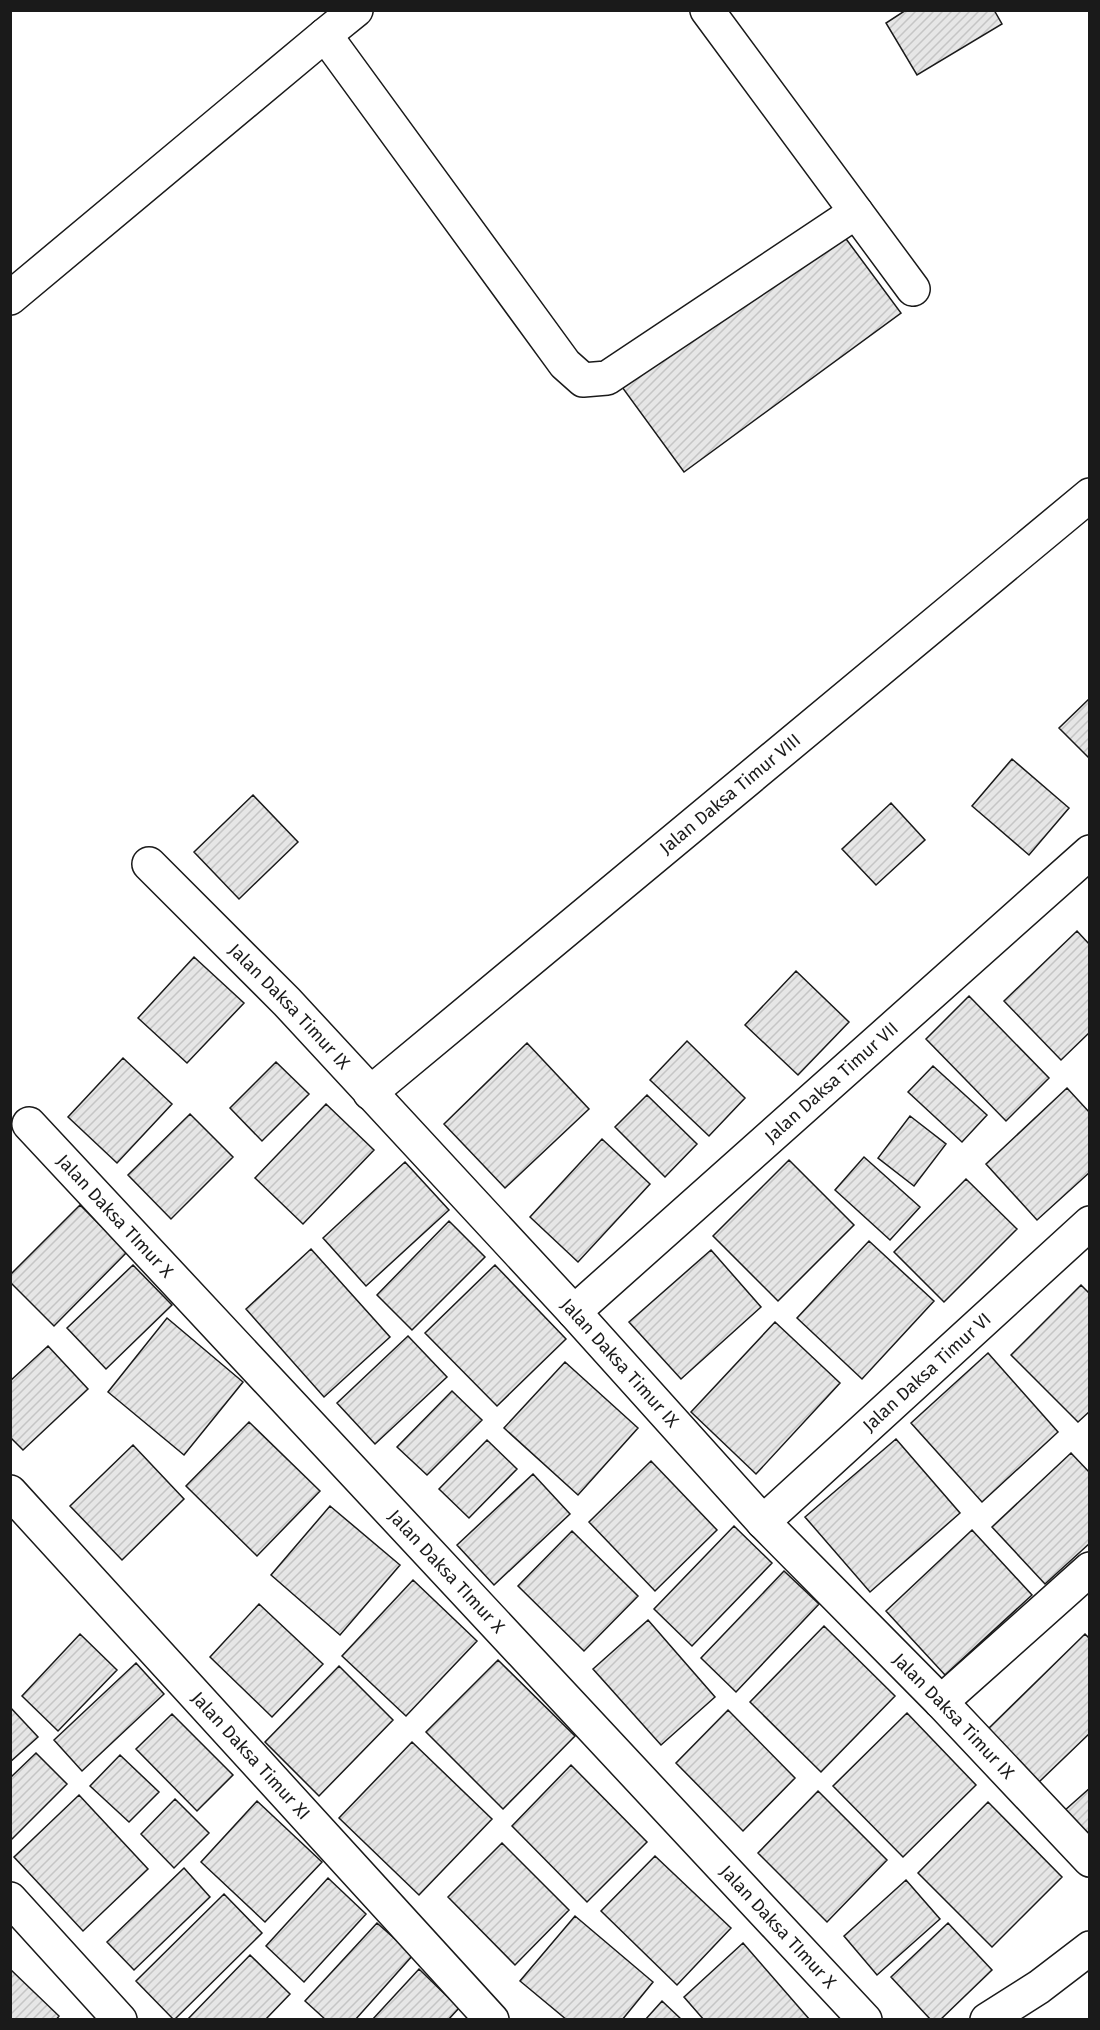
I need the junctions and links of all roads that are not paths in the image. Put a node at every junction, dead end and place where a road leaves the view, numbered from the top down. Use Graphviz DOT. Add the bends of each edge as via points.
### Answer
graph roads {
  1 [pos="356,10"];
  2 [pos="707,10"];
  3 [pos="325,34"];
  4 [pos="856,212"];
  5 [pos="913,289"];
  6 [pos="10,298"];
  7 [pos="1089,495"];
  8 [pos="1089,852"];
  9 [pos="149,864"];
  10 [pos="370,1093"];
  11 [pos="29,1124"];
  12 [pos="1089,1223"];
  13 [pos="574,1312"];
  14 [pos="10,1492"];
  15 [pos="763,1522"];
  16 [pos="1089,1569"];
  17 [pos="941,1701"];
  18 [pos="1089,1860"];
  19 [pos="10,1899"];
  20 [pos="1089,1948"];
  21 [pos="120,2019"];
  22 [pos="492,2019"];
  23 [pos="865,2019"];
  24 [pos="987,2019"];
  1 -- 3 [label="street"];
  2 -- 4 [label="street"];
  3 -- 4 [label="street" via="565,364 583,380 607,378"];
  3 -- 6 [label="street"];
  4 -- 5 [label="street"];
  7 -- 10 [label="street, Jalan Daksa Timur VIII"];
  8 -- 13 [label="street, Jalan Daksa Timur VII"];
  9 -- 10 [label="street, Jalan Daksa Timur IX" via="287,1002"];
  10 -- 13 [label="street, Jalan Daksa Timur IX"];
  11 -- 23 [label="street, Jalan Daksa TImur X"];
  12 -- 15 [label="street, Jalan Daksa Timur VI"];
  13 -- 15 [label="street, Jalan Daksa Timur IX"];
  14 -- 22 [label="street, Jalan Daksa Timur XI"];
  15 -- 17 [label="street, Jalan Daksa Timur IX"];
  16 -- 17 [label="street"];
  17 -- 18 [label="street, Jalan Daksa Timur IX"];
  19 -- 21 [label="street"];
  20 -- 24 [label="street" via="1039,1987"];
}
